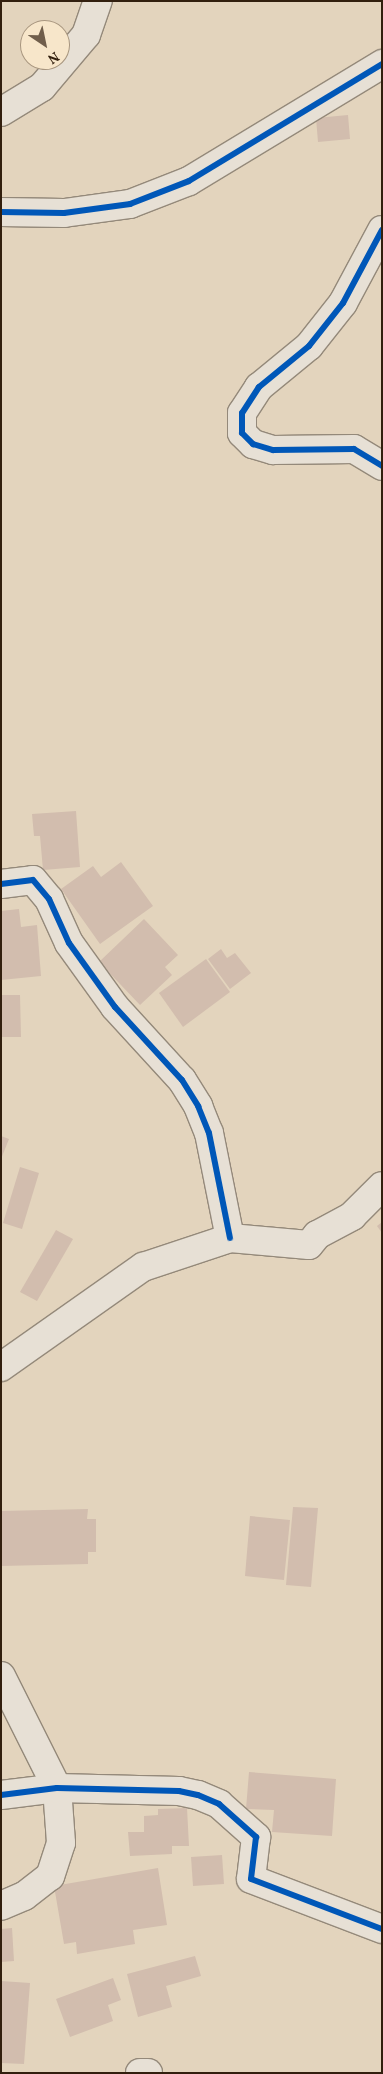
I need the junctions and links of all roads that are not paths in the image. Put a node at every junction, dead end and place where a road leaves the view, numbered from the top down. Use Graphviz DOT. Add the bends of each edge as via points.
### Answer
graph roads {
  1 [pos="98,1"];
  2 [pos="382,64"];
  3 [pos="1,112"];
  4 [pos="1,212"];
  5 [pos="382,230"];
  6 [pos="382,466"];
  7 [pos="1,884"];
  8 [pos="382,1186"];
  9 [pos="230,1238"];
  10 [pos="1,1366"];
  11 [pos="1,1676"];
  12 [pos="57,1788"];
  13 [pos="1,1795"];
  14 [pos="1,1906"];
  15 [pos="382,1929"];
  16 [pos="140,2073"];
  17 [pos="148,2073"];
  1 -- 3 [label="street" via="86,35 42,87"];
  2 -- 4 [label="street" via="189,181 138,201 64,213"];
  5 -- 6 [label="street" via="344,303 309,346 259,388 242,413 242,433 254,444 273,450 354,449"];
  7 -- 9 [label="street" via="33,880 49,899 69,943 115,1007 182,1080 209,1133"];
  8 -- 9 [label="street" via="352,1216 317,1235 309,1245"];
  9 -- 10 [label="street" via="143,1267"];
  11 -- 12 [label="street"];
  12 -- 13 [label="street"];
  12 -- 14 [label="street" via="61,1843 50,1876 24,1896"];
  12 -- 15 [label="street" via="179,1792 219,1804 256,1837 251,1878"];
  16 -- 17 [label="street"];
}
